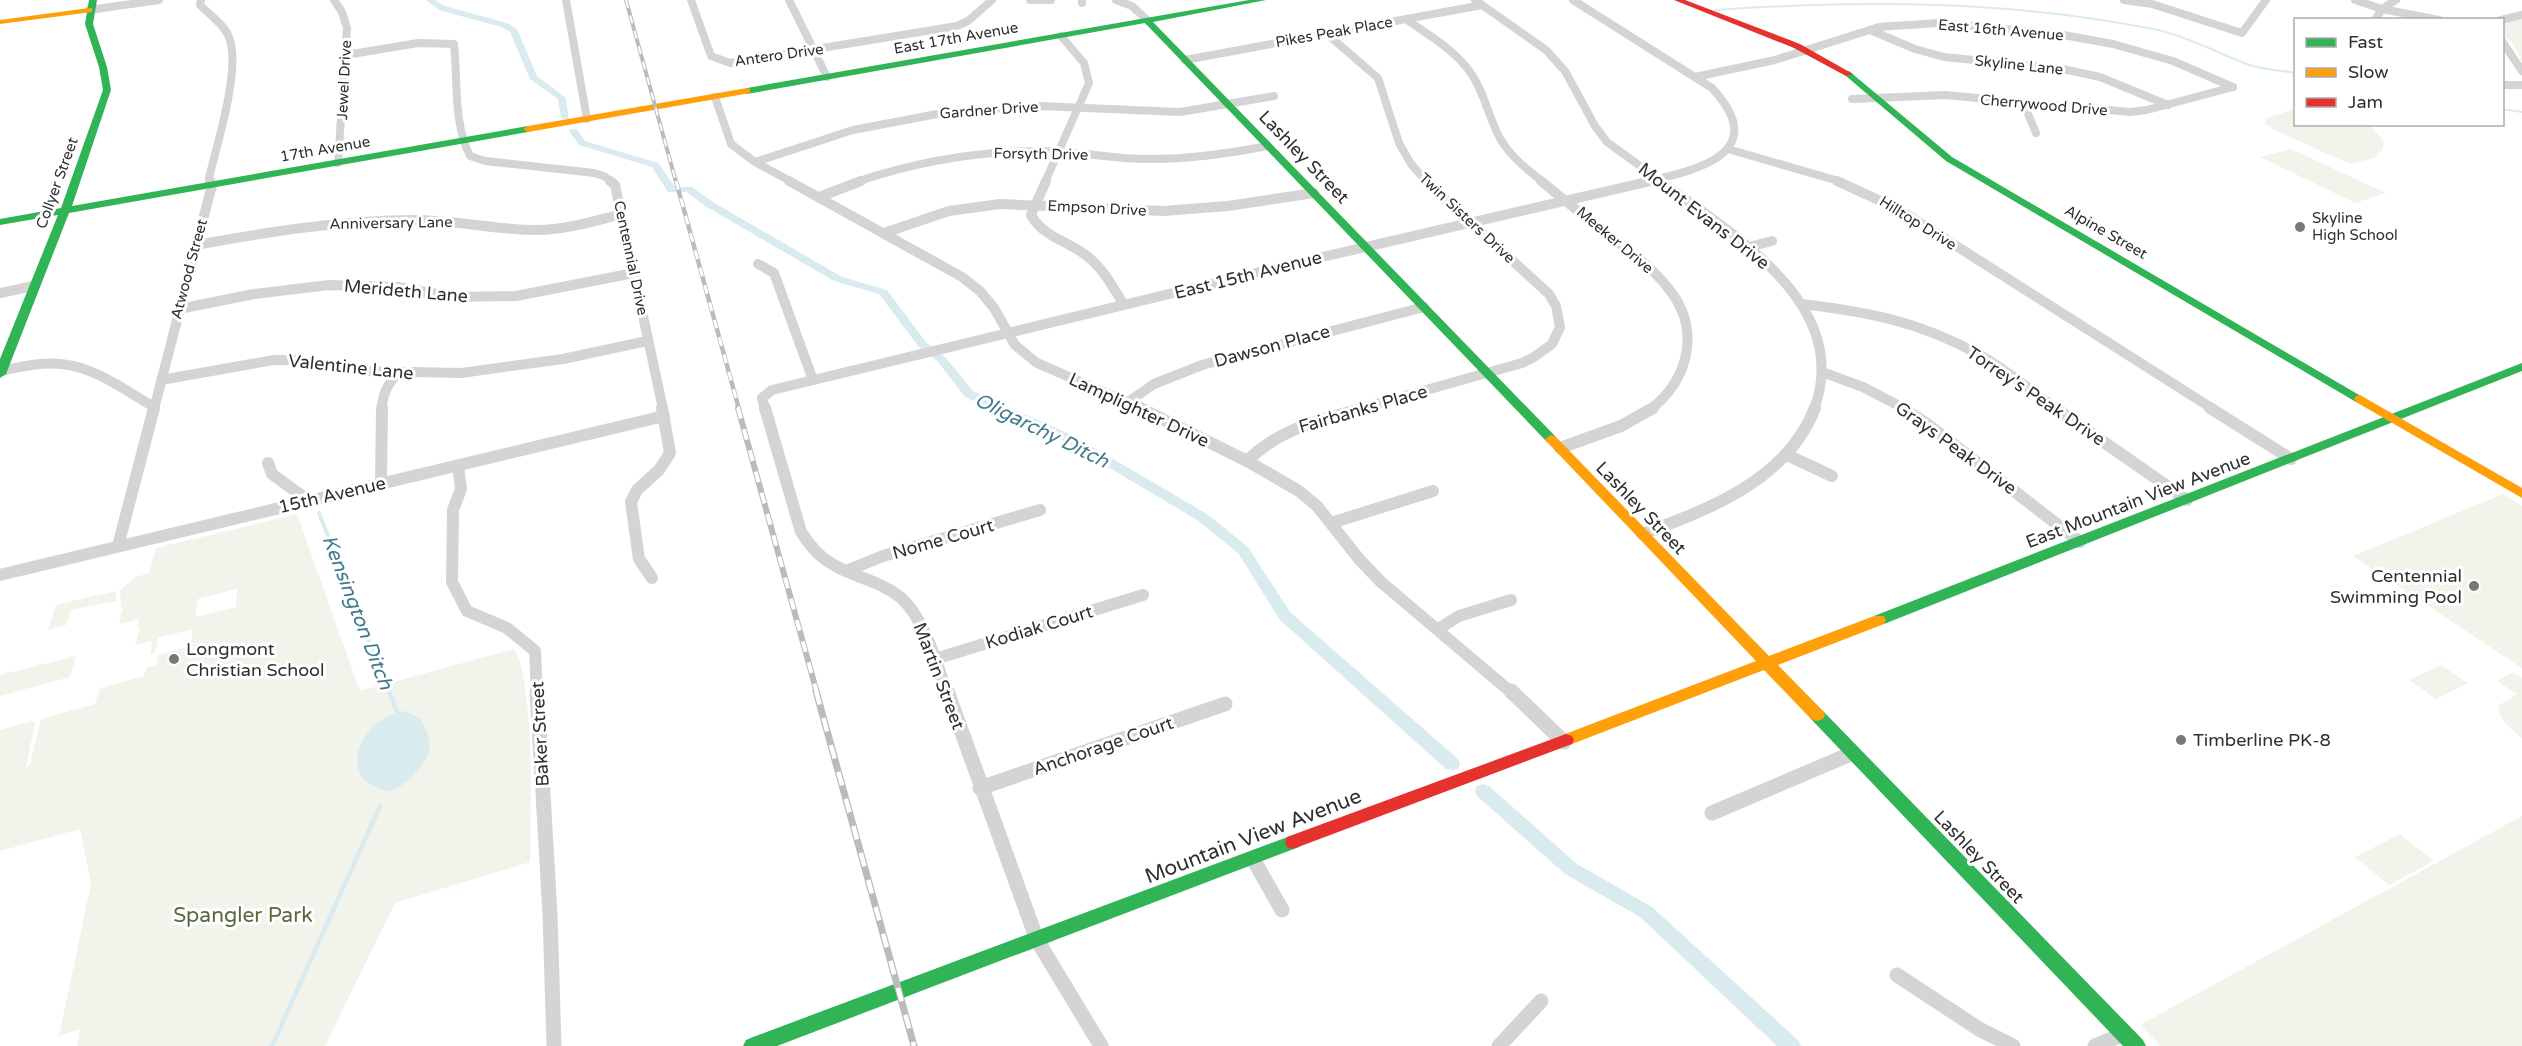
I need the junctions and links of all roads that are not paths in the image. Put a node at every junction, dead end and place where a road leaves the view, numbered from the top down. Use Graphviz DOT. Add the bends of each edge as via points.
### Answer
graph roads {
  1 [pos="159,0"];
  2 [pos="201,0"];
  3 [pos="334,0"];
  4 [pos="566,0"];
  5 [pos="691,0"];
  6 [pos="789,0"];
  7 [pos="992,0"];
  8 [pos="1030,0"];
  9 [pos="1050,0"];
  10 [pos="1117,0"];
  11 [pos="1262,0"];
  12 [pos="1573,0"];
  13 [pos="1678,0"];
  14 [pos="2124,0"];
  15 [pos="2266,0"];
  16 [pos="2355,0"];
  17 [pos="2396,0"];
  18 [pos="2152,2"];
  19 [pos="1478,3"];
  20 [pos="91,5"];
  21 [pos="2382,9"];
  22 [pos="2522,15"];
  23 [pos="2376,18"];
  24 [pos="2429,18"];
  25 [pos="1406,19"];
  26 [pos="2504,19"];
  27 [pos="1148,21"];
  28 [pos="0,22"];
  29 [pos="1870,30"];
  30 [pos="1327,34"];
  31 [pos="1061,36"];
  32 [pos="2504,44"];
  33 [pos="1808,50"];
  34 [pos="814,51"];
  35 [pos="346,55"];
  36 [pos="1185,60"];
  37 [pos="2522,71"];
  38 [pos="827,77"];
  39 [pos="1695,77"];
  40 [pos="2504,85"];
  41 [pos="2522,85"];
  42 [pos="2233,87"];
  43 [pos="1274,96"];
  44 [pos="715,97"];
  45 [pos="1881,98"];
  46 [pos="1852,99"];
  47 [pos="2024,104"];
  48 [pos="1228,105"];
  49 [pos="2168,105"];
  50 [pos="1080,106"];
  51 [pos="655,107"];
  52 [pos="587,119"];
  53 [pos="2036,132"];
  54 [pos="463,141"];
  55 [pos="1268,146"];
  56 [pos="1728,149"];
  57 [pos="1058,152"];
  58 [pos="755,162"];
  59 [pos="338,163"];
  60 [pos="1658,180"];
  61 [pos="212,185"];
  62 [pos="1314,193"];
  63 [pos="819,197"];
  64 [pos="1567,201"];
  65 [pos="1034,204"];
  66 [pos="65,211"];
  67 [pos="622,214"];
  68 [pos="0,222"];
  69 [pos="1470,222"];
  70 [pos="884,233"];
  71 [pos="1772,242"];
  72 [pos="196,245"];
  73 [pos="1365,247"];
  74 [pos="1749,247"];
  75 [pos="758,264"];
  76 [pos="634,273"];
  77 [pos="33,286"];
  78 [pos="0,293"];
  79 [pos="1803,304"];
  80 [pos="1124,305"];
  81 [pos="1424,307"];
  82 [pos="179,309"];
  83 [pos="1008,334"];
  84 [pos="647,340"];
  85 [pos="2522,368"];
  86 [pos="0,372"];
  87 [pos="1822,372"];
  88 [pos="397,373"];
  89 [pos="1487,373"];
  90 [pos="160,380"];
  91 [pos="813,380"];
  92 [pos="765,394"];
  93 [pos="1128,402"];
  94 [pos="154,407"];
  95 [pos="664,416"];
  96 [pos="2393,418"];
  97 [pos="1560,448"];
  98 [pos="1787,455"];
  99 [pos="2291,459"];
  100 [pos="1247,461"];
  101 [pos="268,463"];
  102 [pos="458,466"];
  103 [pos="1832,476"];
  104 [pos="381,484"];
  105 [pos="1433,491"];
  106 [pos="2522,494"];
  107 [pos="2187,500"];
  108 [pos="309,501"];
  109 [pos="1040,510"];
  110 [pos="1331,523"];
  111 [pos="1642,534"];
  112 [pos="2080,542"];
  113 [pos="118,546"];
  114 [pos="846,571"];
  115 [pos="0,575"];
  116 [pos="651,578"];
  117 [pos="1143,595"];
  118 [pos="1511,600"];
  119 [pos="1438,629"];
  120 [pos="935,659"];
  121 [pos="1767,664"];
  122 [pos="1225,704"];
  123 [pos="1564,742"];
  124 [pos="1853,753"];
  125 [pos="980,788"];
  126 [pos="1712,813"];
  127 [pos="1253,859"];
  128 [pos="1281,910"];
  129 [pos="1037,940"];
  130 [pos="1897,975"];
  131 [pos="1540,1001"];
  132 [pos="2130,1040"];
  133 [pos="554,1046"];
  134 [pos="753,1046"];
  135 [pos="1101,1046"];
  136 [pos="1499,1046"];
  137 [pos="2013,1046"];
  138 [pos="2095,1046"];
  1 -- 20 [label="street"];
  2 -- 61 [label="street, Atwood Street" via="200,4 223,27 232,54 209,178"];
  3 -- 35 [label="street, Jewel Drive" via="347,28"];
  4 -- 52 [label="street"];
  5 -- 34 [label="street, Antero Drive" via="714,59 739,62"];
  6 -- 34 [label="street"];
  7 -- 34 [label="street, Antero Drive" via="971,21 957,26"];
  8 -- 9 [label="street"];
  10 -- 27 [label="street, Lashley Street" via="1132,6"];
  11 -- 27 [label="street, East 17th Avenue"];
  12 -- 39 [label="street"];
  13 -- 33 [label="street, Alpine Street"];
  14 -- 18 [label="street"];
  15 -- 18 [label="street" via="2242,33"];
  16 -- 21 [label="street"];
  17 -- 21 [label="street"];
  19 -- 25 [label="street, Pikes Peak Place"];
  19 -- 60 [label="street, Mount Evans Drive" via="1553,56 1598,133"];
  20 -- 28 [label="street"];
  20 -- 66 [label="street, Collyer Street" via="88,31 105,74 107,90"];
  21 -- 23 [label="street"];
  21 -- 24 [label="street"];
  22 -- 26 [label="street"];
  25 -- 30 [label="street, Pikes Peak Place"];
  25 -- 64 [label="street, Meeker Drive" via="1466,65 1503,145"];
  27 -- 31 [label="street, East 17th Avenue"];
  27 -- 36 [label="street, Lashley Street"];
  29 -- 33 [label="street, East 16th Avenue"];
  29 -- 42 [label="street, East 16th Avenue" via="1956,24 2077,37 2173,61"];
  29 -- 49 [label="street, Skyline Lane" via="1944,57 2063,69 2100,77"];
  30 -- 36 [label="street, Pikes Peak Place"];
  30 -- 69 [label="street, Twin Sisters Drive" via="1378,78 1394,135 1406,159"];
  31 -- 38 [label="street, East 17th Avenue"];
  31 -- 50 [label="street" via="1089,75"];
  32 -- 37 [label="street"];
  33 -- 39 [label="street, East 16th Avenue"];
  33 -- 45 [label="street, Alpine Street" via="1854,76"];
  34 -- 38 [label="street"];
  35 -- 54 [label="street" via="434,41 454,44"];
  35 -- 59 [label="street, Jewel Drive"];
  36 -- 48 [label="street, Lashley Street"];
  38 -- 44 [label="street, East 17th Avenue"];
  39 -- 56 [label="street" via="1715,91 1733,115 1735,128"];
  40 -- 41 [label="street"];
  42 -- 49 [label="street, Cherrywood Drive"];
  43 -- 48 [label="street, Gardner Drive"];
  44 -- 51 [label="street, East 17th Avenue"];
  44 -- 58 [label="street, Lamplighter Drive" via="731,144"];
  45 -- 46 [label="street, Cherrywood Drive"];
  45 -- 47 [label="street, Cherrywood Drive" via="1945,95"];
  45 -- 96 [label="street, Alpine Street" via="1949,159"];
  47 -- 49 [label="street, Cherrywood Drive" via="2130,112"];
  47 -- 53 [label="street"];
  48 -- 50 [label="street, Gardner Drive" via="1168,112"];
  48 -- 55 [label="street, Lashley Street"];
  50 -- 57 [label="street"];
  50 -- 58 [label="street, Gardner Drive" via="994,107 926,114 838,133"];
  51 -- 52 [label="street, 17th Avenue"];
  52 -- 54 [label="street, 17th Avenue"];
  54 -- 59 [label="street, 17th Avenue"];
  54 -- 67 [label="street, Centennial Drive" via="470,156 479,160 604,176 615,184"];
  55 -- 57 [label="street, Forsyth Drive" via="1230,154 1167,159"];
  55 -- 62 [label="street, Lashley Street"];
  56 -- 60 [label="street, East 15th Avenue" via="1700,167"];
  56 -- 99 [label="street, Hilltop Drive" via="1844,183 1898,208"];
  57 -- 63 [label="street, Forsyth Drive" via="985,153 914,164 855,181"];
  57 -- 65 [label="street"];
  58 -- 63 [label="street, Lamplighter Drive"];
  59 -- 61 [label="street, 17th Avenue"];
  60 -- 64 [label="street, East 15th Avenue"];
  60 -- 74 [label="street, Mount Evans Drive"];
  61 -- 66 [label="street, 17th Avenue"];
  61 -- 72 [label="street, Atwood Street"];
  62 -- 65 [label="street, Empson Drive" via="1185,211 1098,210"];
  62 -- 73 [label="street, Lashley Street"];
  63 -- 70 [label="street, Lamplighter Drive"];
  64 -- 69 [label="street, East 15th Avenue"];
  64 -- 97 [label="street, Meeker Drive" via="1661,279 1681,308 1689,344 1686,364 1662,400 1615,429"];
  65 -- 70 [label="street, Empson Drive" via="969,207"];
  65 -- 80 [label="street" via="1034,224 1096,263"];
  66 -- 68 [label="street, 17th Avenue"];
  66 -- 77 [label="street, Collyer Street"];
  67 -- 72 [label="street, Anniversary Lane" via="544,230 450,221 373,220"];
  67 -- 76 [label="street, Centennial Drive"];
  69 -- 73 [label="street, East 15th Avenue"];
  69 -- 89 [label="street, Twin Sisters Drive" via="1549,294 1560,314 1558,336 1548,348 1522,363"];
  70 -- 83 [label="street, Lamplighter Drive" via="980,291"];
  71 -- 74 [label="street"];
  72 -- 82 [label="street, Atwood Street"];
  73 -- 80 [label="street, East 15th Avenue"];
  73 -- 81 [label="street, Lashley Street"];
  74 -- 79 [label="street, Mount Evans Drive"];
  75 -- 91 [label="street" via="774,273"];
  76 -- 82 [label="street, Merideth Lane" via="516,296 454,297 398,287 329,285"];
  76 -- 84 [label="street, Centennial Drive"];
  77 -- 78 [label="street"];
  77 -- 86 [label="street, Collyer Street"];
  79 -- 87 [label="street, Mount Evans Drive" via="1817,338"];
  79 -- 107 [label="street, Torrey's Peak Drive" via="1869,312 1950,340 1999,368"];
  80 -- 83 [label="street, East 15th Avenue"];
  81 -- 89 [label="street, Lashley Street"];
  81 -- 93 [label="street, Dawson Place" via="1202,364 1154,384"];
  82 -- 90 [label="street, Atwood Street"];
  83 -- 91 [label="street, East 15th Avenue"];
  83 -- 93 [label="street, Lamplighter Drive" via="1037,363"];
  84 -- 88 [label="street, Valentine Lane" via="506,369"];
  84 -- 95 [label="street, Centennial Drive"];
  85 -- 96 [label="street, East Mountain View Avenue"];
  86 -- 94 [label="street" via="35,365 70,365"];
  87 -- 98 [label="street, Mount Evans Drive" via="1816,408 1805,432"];
  87 -- 112 [label="street, Grays Peak Drive" via="1900,405"];
  88 -- 90 [label="street, Valentine Lane" via="274,360"];
  88 -- 104 [label="street" via="382,399"];
  89 -- 97 [label="street, Lashley Street"];
  89 -- 100 [label="street, Fairbanks Place" via="1304,425 1263,445"];
  90 -- 94 [label="street, Atwood Street"];
  91 -- 92 [label="street, East 15th Avenue"];
  92 -- 114 [label="street, Martin Street" via="762,398 801,532 813,549"];
  93 -- 100 [label="street, Lamplighter Drive"];
  94 -- 113 [label="street, Atwood Street"];
  95 -- 102 [label="street, 15th Avenue"];
  95 -- 116 [label="street, Centennial Drive" via="670,453 631,502 639,559"];
  96 -- 99 [label="street, East Mountain View Avenue"];
  96 -- 106 [label="street, Alpine Street"];
  97 -- 111 [label="street, Lashley Street"];
  98 -- 103 [label="street"];
  98 -- 111 [label="street, Mount Evans Drive" via="1736,495"];
  99 -- 107 [label="street, East Mountain View Avenue"];
  100 -- 110 [label="street, Lamplighter Drive" via="1299,491"];
  101 -- 108 [label="street" via="272,474"];
  102 -- 104 [label="street, 15th Avenue"];
  102 -- 133 [label="street, Baker Street" via="461,489 453,510 452,582 467,611 507,628 535,651"];
  104 -- 108 [label="street, 15th Avenue"];
  105 -- 110 [label="street"];
  107 -- 112 [label="street, East Mountain View Avenue"];
  108 -- 113 [label="street, 15th Avenue"];
  109 -- 114 [label="street, Nome Court" via="883,556"];
  110 -- 119 [label="street, Lamplighter Drive" via="1381,582"];
  111 -- 121 [label="street, Lashley Street"];
  112 -- 121 [label="street, East Mountain View Avenue"];
  113 -- 115 [label="street, 15th Avenue"];
  114 -- 120 [label="street, Martin Street" via="901,598 914,614"];
  117 -- 120 [label="street, Kodiak Court"];
  118 -- 119 [label="street" via="1459,616"];
  119 -- 123 [label="street, Lamplighter Drive" via="1533,710"];
  120 -- 125 [label="street, Martin Street"];
  121 -- 123 [label="street, Mountain View Avenue"];
  121 -- 124 [label="street, Lashley Street"];
  122 -- 125 [label="street, Anchorage Court"];
  123 -- 127 [label="street, Mountain View Avenue"];
  124 -- 126 [label="street"];
  124 -- 132 [label="street, Lashley Street"];
  125 -- 129 [label="street, Martin Street"];
  127 -- 128 [label="street"];
  127 -- 129 [label="street, Mountain View Avenue"];
  129 -- 134 [label="street, Mountain View Avenue"];
  129 -- 135 [label="street, Martin Street"];
  130 -- 137 [label="street" via="1979,1029"];
  131 -- 136 [label="street"];
  132 -- 138 [label="street"];
}
